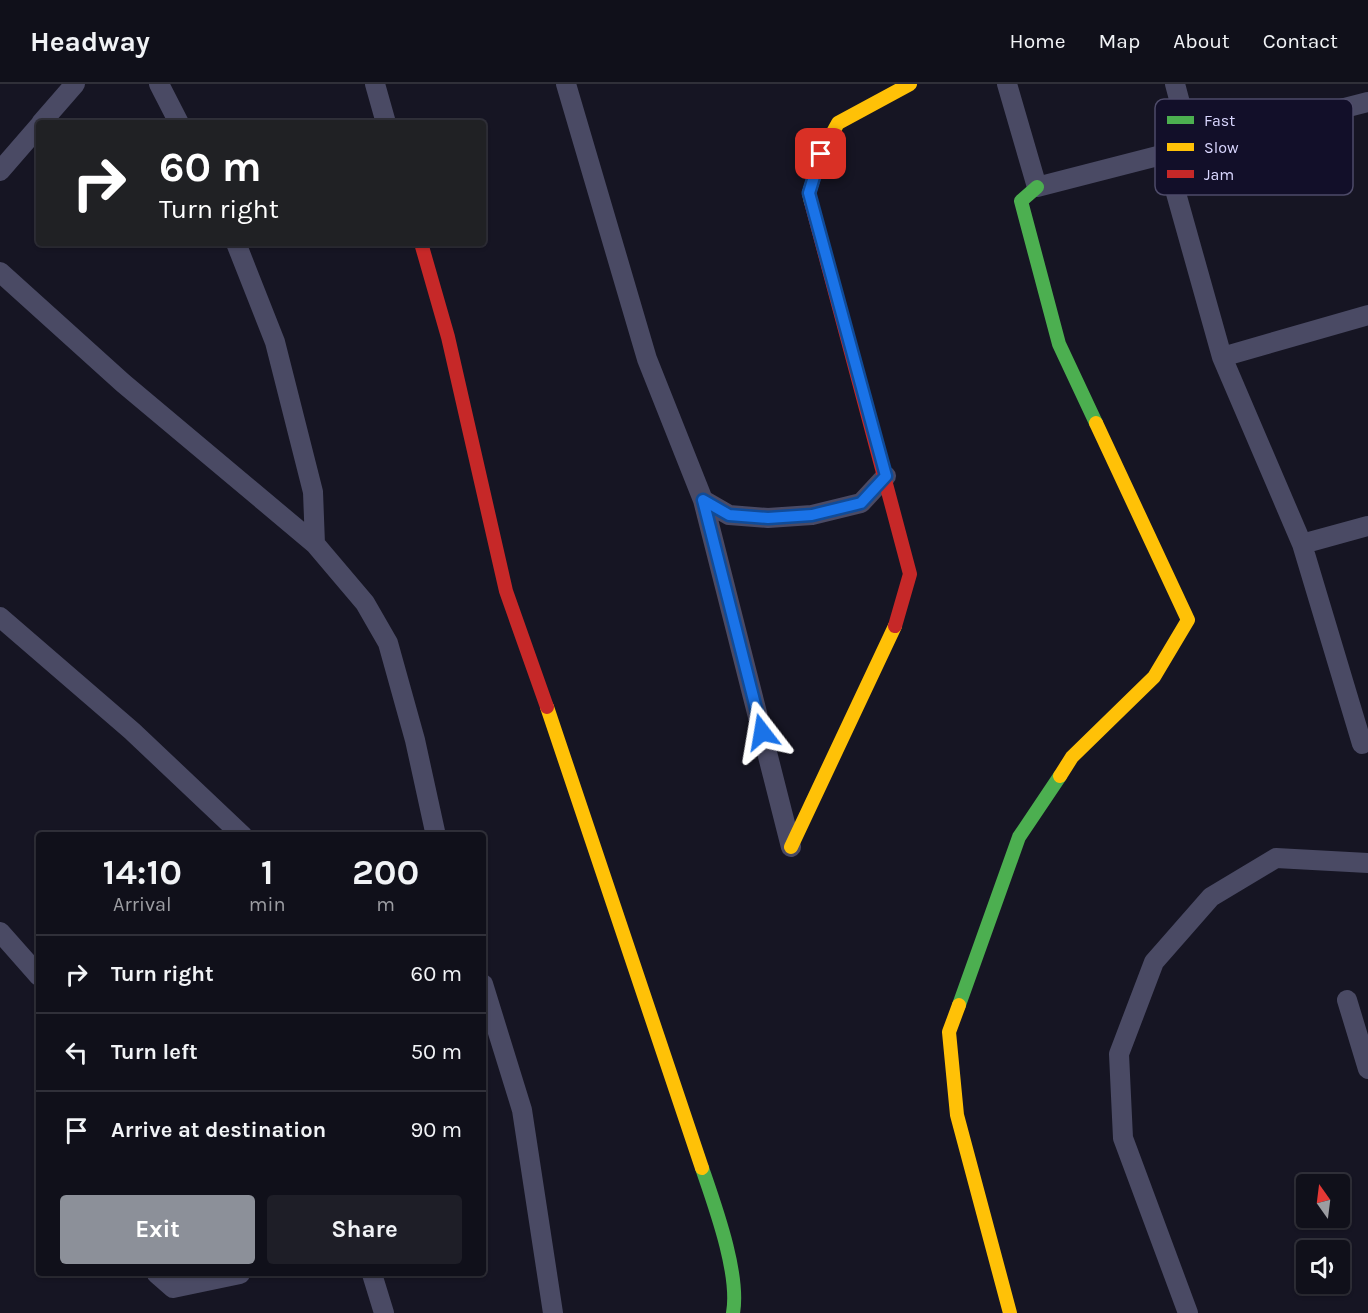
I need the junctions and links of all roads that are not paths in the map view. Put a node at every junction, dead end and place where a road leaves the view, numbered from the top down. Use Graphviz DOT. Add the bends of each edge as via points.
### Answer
graph roads {
  1 [pos="75,84"];
  2 [pos="159,84"];
  3 [pos="375,84"];
  4 [pos="566,84"];
  5 [pos="910,84"];
  6 [pos="1007,84"];
  7 [pos="1175,84"];
  8 [pos="1179,99"];
  9 [pos="1368,102"];
  10 [pos="1353,106"];
  11 [pos="44,120"];
  12 [pos="177,120"];
  13 [pos="385,120"];
  14 [pos="36,129"];
  15 [pos="1155,157"];
  16 [pos="0,171"];
  17 [pos="1037,187"];
  18 [pos="1177,195"];
  19 [pos="237,246"];
  20 [pos="422,246"];
  21 [pos="0,272"];
  22 [pos="1368,315"];
  23 [pos="1222,357"];
  24 [pos="886,476"];
  25 [pos="703,500"];
  26 [pos="1368,526"];
  27 [pos="315,544"];
  28 [pos="1302,544"];
  29 [pos="0,617"];
  30 [pos="1362,744"];
  31 [pos="239,832"];
  32 [pos="435,832"];
  33 [pos="791,848"];
  34 [pos="1368,863"];
  35 [pos="0,932"];
  36 [pos="36,973"];
  37 [pos="486,994"];
  38 [pos="1347,1000"];
  39 [pos="1368,1069"];
  40 [pos="159,1276"];
  41 [pos="230,1276"];
  42 [pos="373,1276"];
  43 [pos="384,1313"];
  44 [pos="553,1313"];
  45 [pos="733,1313"];
  46 [pos="1010,1313"];
  47 [pos="1188,1313"];
  1 -- 11 [label="street"];
  2 -- 12 [label="street"];
  3 -- 13 [label="street"];
  4 -- 25 [label="street" via="647,359"];
  5 -- 24 [label="street" via="838,123 821,154 809,193"];
  6 -- 17 [label="street"];
  7 -- 8 [label="street"];
  9 -- 10 [label="street"];
  14 -- 16 [label="street"];
  15 -- 17 [label="street"];
  17 -- 46 [label="street" via="1021,201 1059,344 1188,620 1154,677 1071,757 1019,837 949,1032 957,1115"];
  18 -- 23 [label="street"];
  19 -- 27 [label="street" via="275,342 313,492"];
  20 -- 45 [label="street" via="448,337 506,591 716,1209 736,1295"];
  21 -- 27 [label="street" via="123,383"];
  22 -- 23 [label="street"];
  23 -- 28 [label="street"];
  24 -- 25 [label="street" via="861,503 812,515 729,515"];
  24 -- 33 [label="street" via="910,574 891,638"];
  25 -- 33 [label="street"];
  26 -- 28 [label="street"];
  27 -- 32 [label="street" via="365,603 388,643"];
  28 -- 30 [label="street"];
  29 -- 31 [label="street" via="132,730"];
  34 -- 47 [label="street" via="1276,858 1211,897 1154,962 1119,1054 1124,1138"];
  35 -- 36 [label="street"];
  37 -- 44 [label="street" via="522,1110"];
  38 -- 39 [label="street"];
  40 -- 41 [label="street" via="173,1288"];
  42 -- 43 [label="street"];
}
